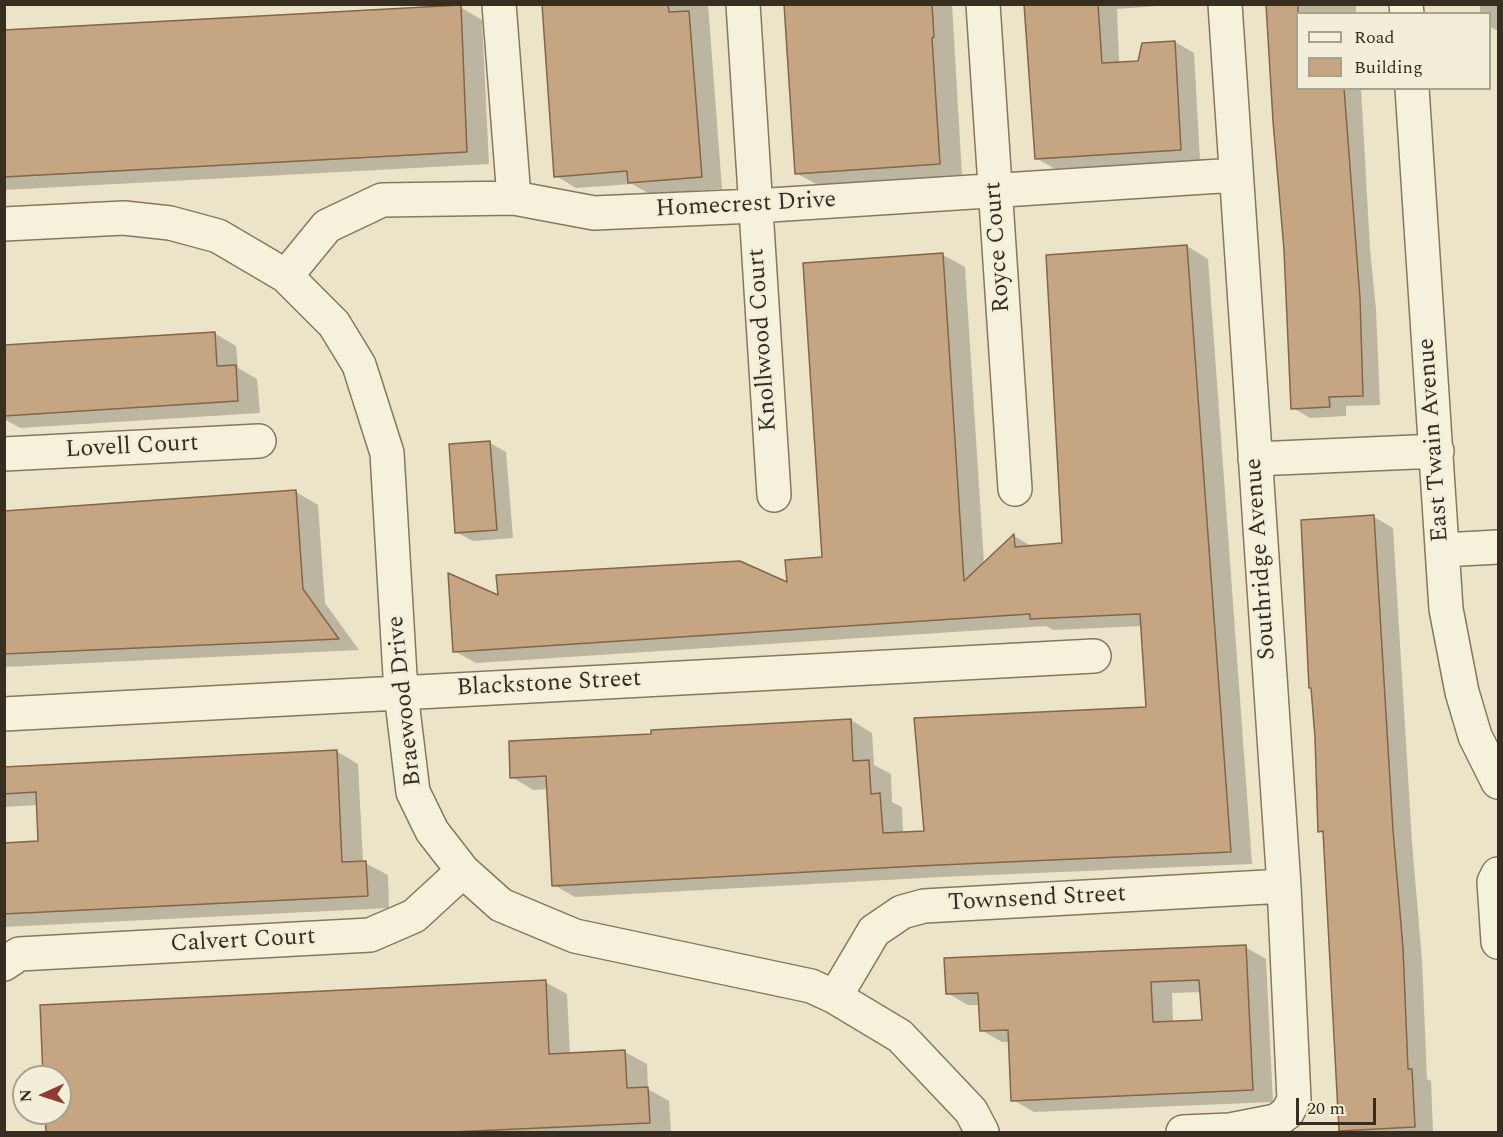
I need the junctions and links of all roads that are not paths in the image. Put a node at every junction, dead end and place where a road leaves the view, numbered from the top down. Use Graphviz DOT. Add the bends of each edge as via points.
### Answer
graph roads {
  1 [pos="498,4"];
  2 [pos="743,4"];
  3 [pos="983,4"];
  4 [pos="1225,4"];
  5 [pos="1412,90"];
  6 [pos="1236,175"];
  7 [pos="995,190"];
  8 [pos="514,198"];
  9 [pos="755,206"];
  10 [pos="4,224"];
  11 [pos="286,276"];
  12 [pos="259,441"];
  13 [pos="1437,451"];
  14 [pos="4,454"];
  15 [pos="1255,459"];
  16 [pos="1015,489"];
  17 [pos="774,495"];
  18 [pos="1498,547"];
  19 [pos="1442,550"];
  20 [pos="1094,656"];
  21 [pos="401,693"];
  22 [pos="4,714"];
  23 [pos="1487,731"];
  24 [pos="1498,782"];
  25 [pos="463,871"];
  26 [pos="1498,874"];
  27 [pos="1284,886"];
  28 [pos="1498,942"];
  29 [pos="4,964"];
  30 [pos="836,997"];
  31 [pos="982,1132"];
  32 [pos="1183,1132"];
  1 -- 8 [label="street"];
  2 -- 9 [label="street, Knollwood Court"];
  3 -- 7 [label="street, Royce Court"];
  4 -- 6 [label="street, Southridge Avenue"];
  5 -- 13 [label="street, East Twain Avenue"];
  6 -- 7 [label="street, Homecrest Drive"];
  6 -- 15 [label="street, Southridge Avenue"];
  7 -- 9 [label="street, Homecrest Drive"];
  7 -- 16 [label="street, Royce Court"];
  8 -- 9 [label="street, Homecrest Drive" via="594,213"];
  8 -- 11 [label="street, Homecrest Drive" via="382,200 327,226"];
  9 -- 17 [label="street, Knollwood Court"];
  10 -- 11 [label="street, Braewood Drive" via="124,218 170,223 218,236"];
  11 -- 21 [label="street, Braewood Drive" via="334,324 359,365 387,453"];
  12 -- 14 [label="street, Lovell Court"];
  13 -- 15 [label="street"];
  13 -- 19 [label="street, East Twain Avenue"];
  15 -- 27 [label="street, Southridge Avenue"];
  18 -- 19 [label="street"];
  19 -- 23 [label="street, East Twain Avenue" via="1446,609 1462,692"];
  20 -- 21 [label="street, Blackstone Street"];
  21 -- 22 [label="street, Blackstone Street"];
  21 -- 25 [label="street, Braewood Drive" via="413,792 432,831"];
  23 -- 24 [label="street, East Twain Avenue"];
  25 -- 29 [label="street, Calvert Court" via="414,916 370,935 20,954"];
  25 -- 30 [label="street, Braewood Drive" via="501,905 575,936 811,986"];
  26 -- 28 [label="street" via="1494,882"];
  27 -- 30 [label="street, Townsend Street" via="924,906 902,912 874,931"];
  27 -- 32 [label="street, Southridge Avenue" via="1294,1100 1287,1113 1276,1121"];
  30 -- 31 [label="street, Braewood Drive" via="900,1036 971,1111"];
}
